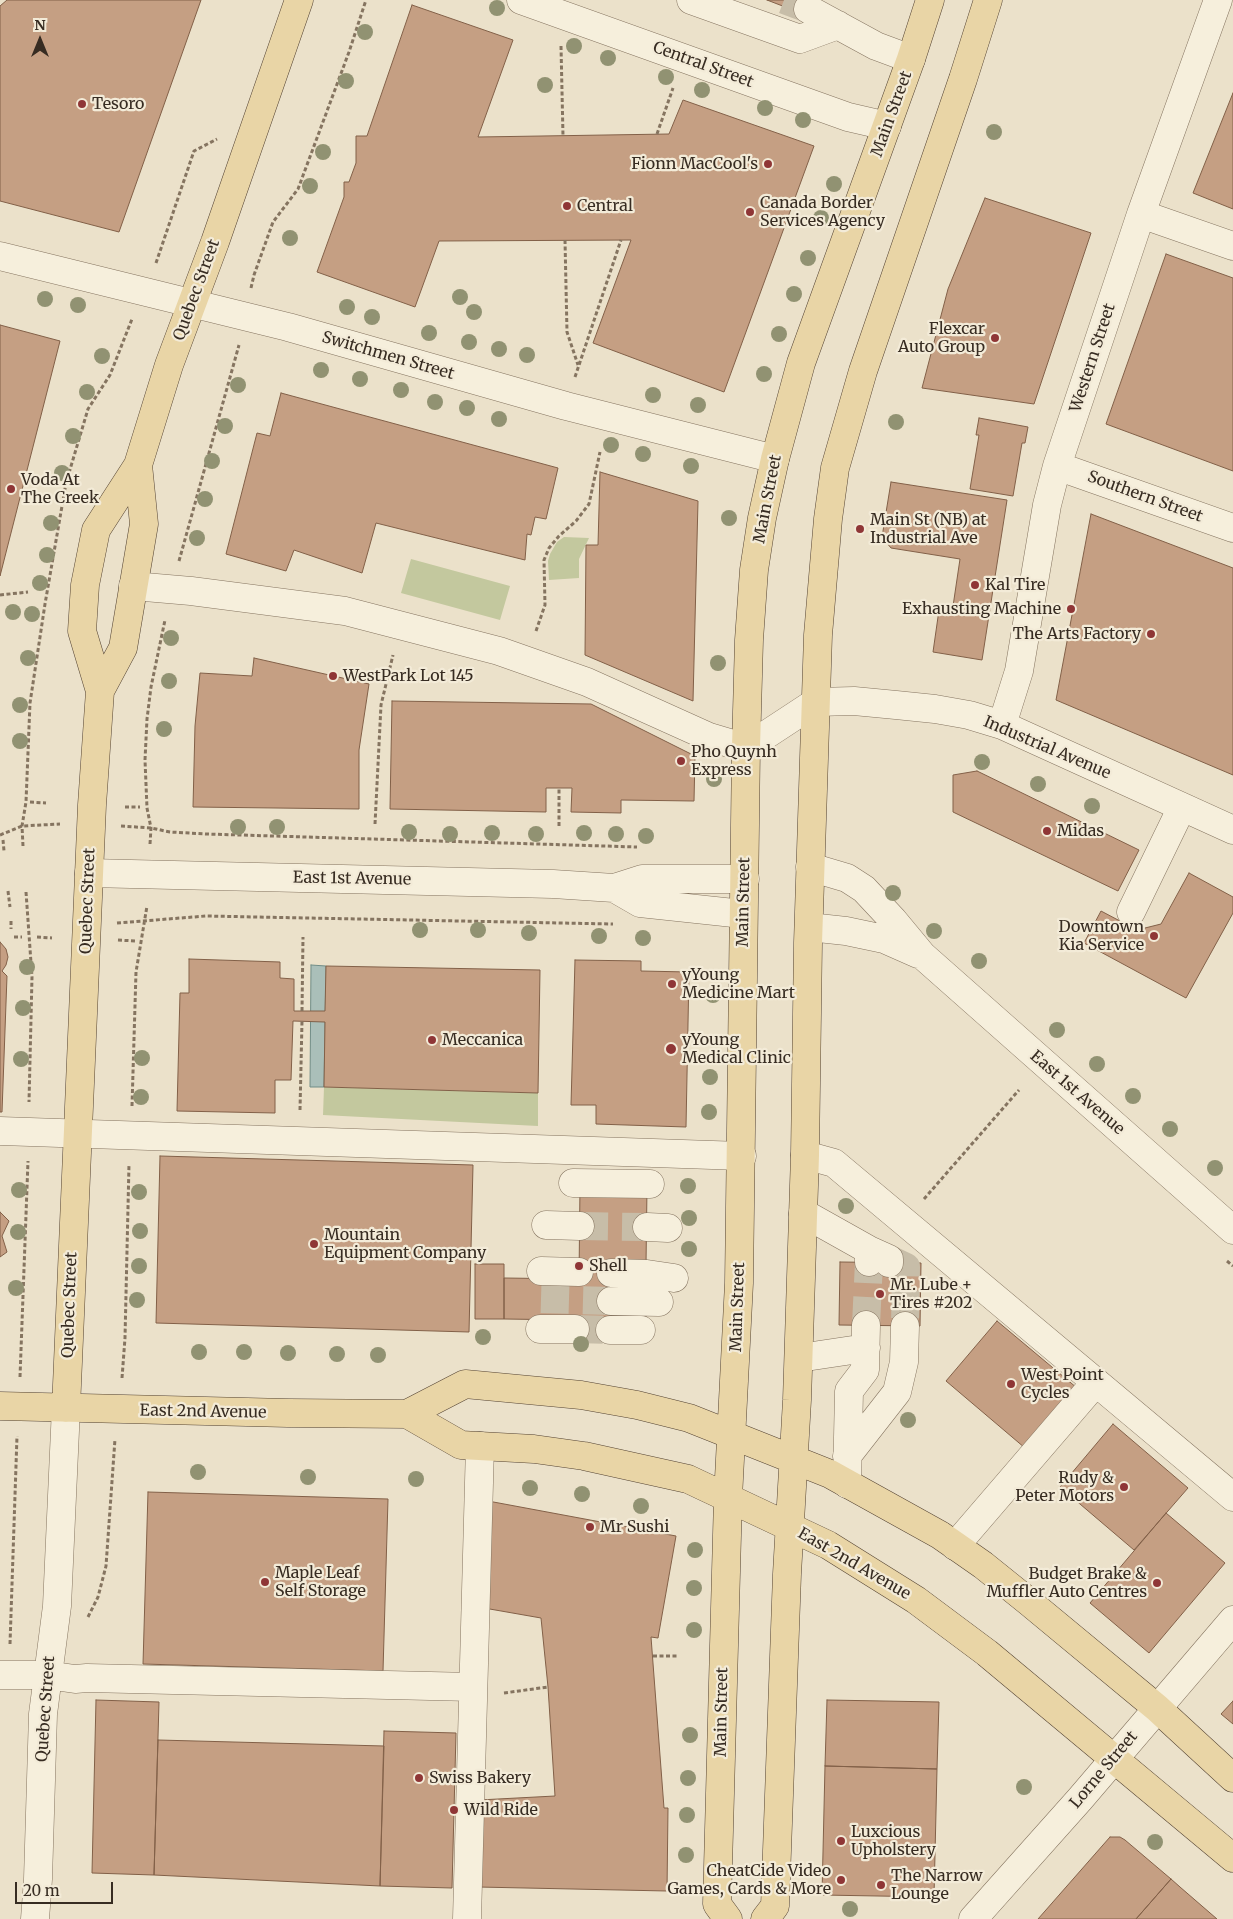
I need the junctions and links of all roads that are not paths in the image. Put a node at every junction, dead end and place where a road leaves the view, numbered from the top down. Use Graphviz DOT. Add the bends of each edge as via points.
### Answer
graph roads {
  1 [pos="299,0"];
  2 [pos="521,0"];
  3 [pos="691,0"];
  4 [pos="930,0"];
  5 [pos="988,0"];
  6 [pos="1218,0"];
  7 [pos="808,9"];
  8 [pos="838,26"];
  9 [pos="911,59"];
  10 [pos="888,126"];
  11 [pos="1141,214"];
  12 [pos="1233,246"];
  13 [pos="0,256"];
  14 [pos="192,304"];
  15 [pos="775,459"];
  16 [pos="138,465"];
  17 [pos="1057,466"];
  18 [pos="1233,528"];
  19 [pos="133,586"];
  20 [pos="100,691"];
  21 [pos="816,702"];
  22 [pos="1002,725"];
  23 [pos="746,748"];
  24 [pos="1182,807"];
  25 [pos="1233,830"];
  26 [pos="810,867"];
  27 [pos="89,873"];
  28 [pos="745,879"];
  29 [pos="614,888"];
  30 [pos="1131,912"];
  31 [pos="743,914"];
  32 [pos="809,927"];
  33 [pos="922,956"];
  34 [pos="0,1131"];
  35 [pos="78,1132"];
  36 [pos="805,1155"];
  37 [pos="742,1156"];
  38 [pos="573,1183"];
  39 [pos="650,1184"];
  40 [pos="803,1213"];
  41 [pos="546,1225"];
  42 [pos="580,1226"];
  43 [pos="1233,1230"];
  44 [pos="875,1258"];
  45 [pos="541,1271"];
  46 [pos="579,1272"];
  47 [pos="611,1273"];
  48 [pos="674,1278"];
  49 [pos="611,1300"];
  50 [pos="659,1302"];
  51 [pos="540,1329"];
  52 [pos="575,1330"];
  53 [pos="610,1330"];
  54 [pos="641,1330"];
  55 [pos="881,1331"];
  56 [pos="799,1358"];
  57 [pos="1096,1382"];
  58 [pos="0,1406"];
  59 [pos="66,1408"];
  60 [pos="407,1414"];
  61 [pos="733,1435"];
  62 [pos="480,1446"];
  63 [pos="848,1456"];
  64 [pos="794,1460"];
  65 [pos="847,1484"];
  66 [pos="1233,1497"];
  67 [pos="728,1498"];
  68 [pos="790,1527"];
  69 [pos="955,1546"];
  70 [pos="1233,1620"];
  71 [pos="0,1675"];
  72 [pos="47,1675"];
  73 [pos="473,1691"];
  74 [pos="1157,1708"];
  75 [pos="1113,1760"];
  76 [pos="1233,1778"];
  77 [pos="1233,1858"];
  78 [pos="35,1919"];
  79 [pos="467,1919"];
  80 [pos="728,1919"];
  81 [pos="765,1919"];
  82 [pos="973,1919"];
  1 -- 14 [label="main road, Quebec Street"];
  2 -- 10 [label="street, Central Street" via="848,117"];
  3 -- 8 [label="street" via="800,38"];
  4 -- 9 [label="main road, Main Street"];
  5 -- 21 [label="main road" via="863,370 835,468 822,573"];
  6 -- 11 [label="street, Western Street"];
  7 -- 8 [label="street"];
  8 -- 9 [label="street" via="876,46"];
  9 -- 10 [label="main road, Main Street"];
  10 -- 15 [label="main road, Main Street" via="801,363"];
  11 -- 12 [label="street"];
  11 -- 17 [label="street, Western Street"];
  13 -- 14 [label="street, Switchmen Street"];
  14 -- 15 [label="street, Switchmen Street"];
  14 -- 16 [label="main road, Quebec Street"];
  15 -- 23 [label="main road, Main Street" via="754,570"];
  16 -- 19 [label="main road, Quebec Street" via="144,524"];
  16 -- 20 [label="main road, Quebec Street" via="96,530 85,585 82,631"];
  17 -- 18 [label="street, Southern Street"];
  17 -- 22 [label="street, Western Street" via="1046,505 1019,671"];
  19 -- 20 [label="main road, Quebec Street" via="123,648"];
  19 -- 23 [label="street" via="345,611 499,651 587,682 709,737"];
  20 -- 27 [label="main road, Quebec Street"];
  21 -- 22 [label="street, Industrial Avenue" via="854,701 935,708"];
  21 -- 23 [label="street"];
  21 -- 26 [label="main road"];
  22 -- 24 [label="street, Industrial Avenue"];
  23 -- 28 [label="main road, Main Street"];
  24 -- 25 [label="street, Industrial Avenue"];
  24 -- 30 [label="street"];
  26 -- 32 [label="main road"];
  26 -- 33 [label="street, East 1st Avenue" via="848,878 864,889"];
  27 -- 29 [label="street, East 1st Avenue"];
  27 -- 35 [label="main road, Quebec Street"];
  28 -- 29 [label="street, East 1st Avenue" via="642,879"];
  28 -- 31 [label="main road, Main Street"];
  29 -- 31 [label="street, East 1st Avenue" via="640,903"];
  31 -- 37 [label="main road, Main Street"];
  32 -- 33 [label="street, East 1st Avenue" via="884,939"];
  32 -- 36 [label="main road"];
  33 -- 43 [label="street, East 1st Avenue"];
  34 -- 35 [label="street"];
  35 -- 37 [label="street"];
  35 -- 59 [label="main road, Quebec Street"];
  36 -- 40 [label="main road"];
  36 -- 57 [label="street" via="834,1163"];
  37 -- 61 [label="main road, Main Street"];
  38 -- 39 [label="street"];
  40 -- 44 [label="street"];
  40 -- 56 [label="main road"];
  41 -- 42 [label="street"];
  45 -- 46 [label="street"];
  47 -- 48 [label="street"];
  49 -- 50 [label="street"];
  51 -- 52 [label="street"];
  53 -- 54 [label="street"];
  55 -- 56 [label="street"];
  55 -- 63 [label="street" via="865,1370 849,1391"];
  55 -- 63 [label="street" via="904,1362 897,1392"];
  56 -- 64 [label="main road"];
  57 -- 66 [label="street"];
  57 -- 69 [label="street"];
  58 -- 59 [label="main road, East 2nd Avenue"];
  59 -- 60 [label="main road, East 2nd Avenue"];
  59 -- 72 [label="street, Quebec Street" via="57,1606"];
  60 -- 61 [label="main road, East 2nd Avenue" via="465,1384 581,1395 637,1405 690,1418"];
  60 -- 62 [label="main road, East 2nd Avenue" via="461,1445"];
  61 -- 64 [label="main road, East 2nd Avenue"];
  61 -- 67 [label="main road, Main Street"];
  62 -- 67 [label="main road, East 2nd Avenue" via="534,1449 631,1466 688,1479"];
  62 -- 73 [label="street"];
  63 -- 65 [label="street"];
  64 -- 65 [label="main road, East 2nd Avenue"];
  64 -- 68 [label="main road"];
  65 -- 69 [label="main road, East 2nd Avenue"];
  67 -- 68 [label="main road, East 2nd Avenue"];
  67 -- 80 [label="main road, Main Street" via="717,1904"];
  68 -- 75 [label="main road, East 2nd Avenue" via="828,1545 916,1600 987,1653"];
  68 -- 81 [label="main road" via="775,1906"];
  69 -- 74 [label="main road, East 2nd Avenue" via="1029,1602"];
  70 -- 74 [label="street, Lorne Street"];
  71 -- 72 [label="street"];
  72 -- 73 [label="street" via="75,1679"];
  72 -- 78 [label="street, Quebec Street"];
  73 -- 79 [label="street"];
  74 -- 75 [label="street, Lorne Street"];
  74 -- 76 [label="main road, East 2nd Avenue"];
  75 -- 77 [label="main road, East 2nd Avenue"];
  75 -- 82 [label="street, Lorne Street"];
}
